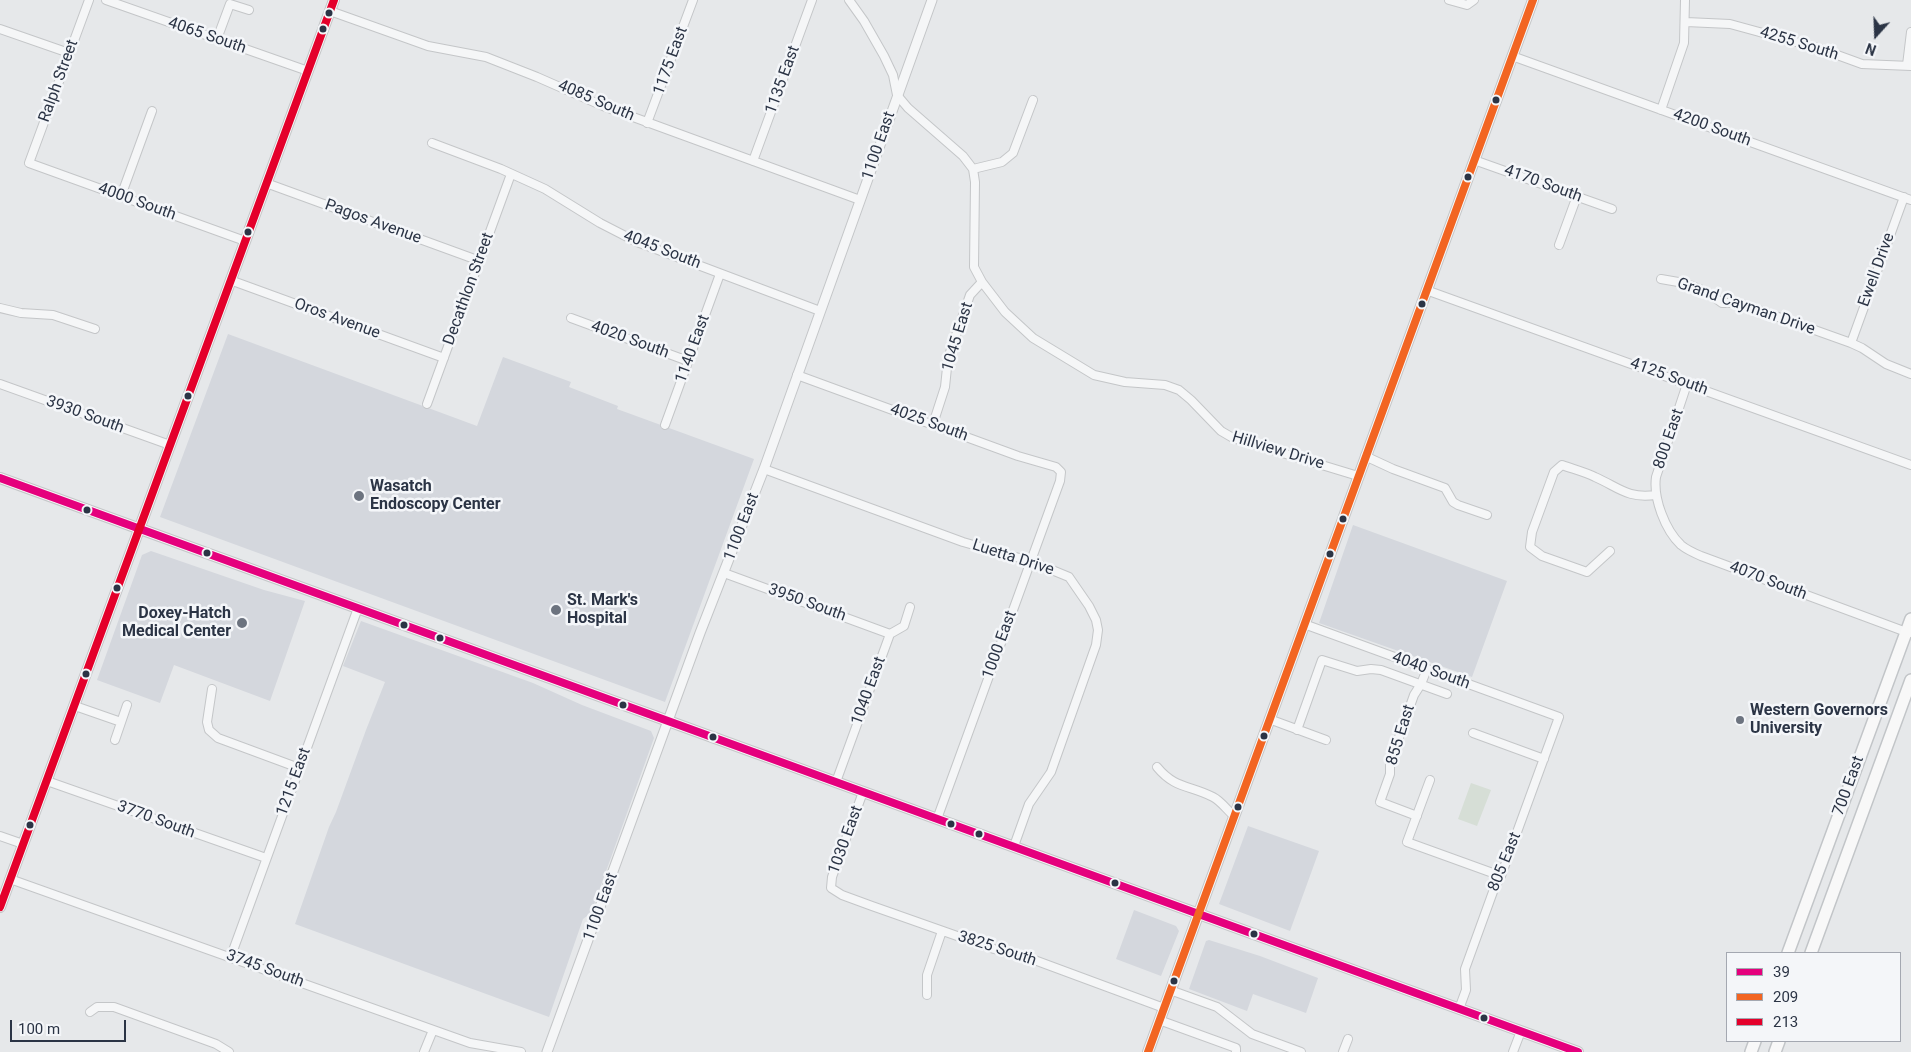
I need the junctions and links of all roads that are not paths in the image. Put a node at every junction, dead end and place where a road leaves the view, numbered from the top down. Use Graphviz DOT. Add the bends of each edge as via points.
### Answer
graph roads {
  1 [pos="89,0"];
  2 [pos="106,0"];
  3 [pos="334,0"];
  4 [pos="694,0"];
  5 [pos="812,0"];
  6 [pos="849,0"];
  7 [pos="932,0"];
  8 [pos="1449,0"];
  9 [pos="1474,0"];
  10 [pos="1533,0"];
  11 [pos="1685,0"];
  12 [pos="249,10"];
  13 [pos="330,11"];
  14 [pos="1686,22"];
  15 [pos="0,28"];
  16 [pos="1911,32"];
  17 [pos="217,39"];
  18 [pos="69,53"];
  19 [pos="1512,56"];
  20 [pos="1909,65"];
  21 [pos="308,71"];
  22 [pos="897,95"];
  23 [pos="1034,100"];
  24 [pos="1661,110"];
  25 [pos="152,111"];
  26 [pos="648,123"];
  27 [pos="432,144"];
  28 [pos="1474,160"];
  29 [pos="753,161"];
  30 [pos="29,163"];
  31 [pos="973,169"];
  32 [pos="511,174"];
  33 [pos="266,183"];
  34 [pos="121,196"];
  35 [pos="1577,196"];
  36 [pos="1907,198"];
  37 [pos="860,200"];
  38 [pos="1612,209"];
  39 [pos="245,241"];
  40 [pos="1559,245"];
  41 [pos="480,261"];
  42 [pos="720,274"];
  43 [pos="1661,279"];
  44 [pos="230,280"];
  45 [pos="982,282"];
  46 [pos="1426,290"];
  47 [pos="0,308"];
  48 [pos="820,310"];
  49 [pos="571,318"];
  50 [pos="95,329"];
  51 [pos="1851,343"];
  52 [pos="444,358"];
  53 [pos="688,362"];
  54 [pos="797,374"];
  55 [pos="1911,374"];
  56 [pos="0,384"];
  57 [pos="1687,384"];
  58 [pos="427,404"];
  59 [pos="933,424"];
  60 [pos="665,425"];
  61 [pos="170,445"];
  62 [pos="1365,456"];
  63 [pos="1911,465"];
  64 [pos="764,469"];
  65 [pos="1061,472"];
  66 [pos="1358,476"];
  67 [pos="0,478"];
  68 [pos="1655,495"];
  69 [pos="1487,515"];
  70 [pos="139,529"];
  71 [pos="1610,551"];
  72 [pos="1030,562"];
  73 [pos="724,573"];
  74 [pos="910,607"];
  75 [pos="358,608"];
  76 [pos="1911,619"];
  77 [pos="1304,624"];
  78 [pos="1909,633"];
  79 [pos="890,634"];
  80 [pos="1427,669"];
  81 [pos="1911,680"];
  82 [pos="1421,684"];
  83 [pos="212,689"];
  84 [pos="1447,694"];
  85 [pos="127,705"];
  86 [pos="75,706"];
  87 [pos="1559,717"];
  88 [pos="1269,719"];
  89 [pos="668,720"];
  90 [pos="121,722"];
  91 [pos="1297,730"];
  92 [pos="1473,733"];
  93 [pos="114,740"];
  94 [pos="1326,740"];
  95 [pos="1544,759"];
  96 [pos="1157,767"];
  97 [pos="299,768"];
  98 [pos="1430,780"];
  99 [pos="47,781"];
  100 [pos="836,782"];
  101 [pos="863,792"];
  102 [pos="1234,816"];
  103 [pos="1417,816"];
  104 [pos="937,818"];
  105 [pos="0,836"];
  106 [pos="23,844"];
  107 [pos="1014,846"];
  108 [pos="266,858"];
  109 [pos="1501,876"];
  110 [pos="10,878"];
  111 [pos="831,888"];
  112 [pos="1,903"];
  113 [pos="1198,913"];
  114 [pos="942,931"];
  115 [pos="1788,952"];
  116 [pos="1811,952"];
  117 [pos="231,956"];
  118 [pos="1170,990"];
  119 [pos="927,995"];
  120 [pos="1164,1008"];
  121 [pos="1459,1009"];
  122 [pos="90,1012"];
  123 [pos="1159,1020"];
  124 [pos="434,1030"];
  125 [pos="1521,1031"];
  126 [pos="1348,1039"];
  127 [pos="229,1052"];
  128 [pos="424,1052"];
  129 [pos="521,1052"];
  130 [pos="547,1052"];
  131 [pos="1148,1052"];
  132 [pos="1236,1052"];
  133 [pos="1301,1052"];
  134 [pos="1344,1052"];
  135 [pos="1513,1052"];
  136 [pos="1578,1052"];
  1 -- 18 [label="street, Ralph Street"];
  2 -- 17 [label="street, 4065 South"];
  3 -- 13 [label="main road"];
  4 -- 26 [label="street, 1175 East"];
  5 -- 29 [label="street, 1135 East"];
  6 -- 22 [label="street" via="884,56 893,75"];
  7 -- 22 [label="street, 1100 East"];
  8 -- 9 [label="street" via="1466,5"];
  10 -- 19 [label="main road"];
  11 -- 14 [label="street"];
  12 -- 17 [label="street" via="230,4"];
  13 -- 21 [label="main road"];
  13 -- 26 [label="street, 4085 South" via="428,46 486,57"];
  14 -- 20 [label="street, 4255 South" via="1730,24 1818,48 1862,64"];
  14 -- 24 [label="street" via="1683,50"];
  15 -- 18 [label="street"];
  16 -- 20 [label="street"];
  17 -- 21 [label="street, 4065 South"];
  18 -- 30 [label="street, Ralph Street"];
  19 -- 24 [label="street, 4200 South"];
  19 -- 28 [label="main road"];
  21 -- 33 [label="main road"];
  22 -- 31 [label="street"];
  22 -- 37 [label="street, 1100 East"];
  23 -- 31 [label="street" via="1013,152 1002,162"];
  24 -- 36 [label="street, 4200 South"];
  25 -- 34 [label="street"];
  26 -- 29 [label="street, 4085 South"];
  27 -- 32 [label="street, 4045 South"];
  28 -- 35 [label="street, 4170 South"];
  28 -- 46 [label="main road"];
  29 -- 37 [label="street, 4085 South"];
  30 -- 34 [label="street, 4000 South"];
  31 -- 45 [label="street, Hillview Drive" via="973,255 974,267"];
  32 -- 41 [label="street, Decathlon Street"];
  32 -- 42 [label="street, 4045 South" via="560,197 618,233"];
  33 -- 39 [label="main road"];
  33 -- 41 [label="street, Pagos Avenue"];
  34 -- 39 [label="street, 4000 South"];
  35 -- 38 [label="street, 4170 South"];
  35 -- 40 [label="street"];
  36 -- 51 [label="street, Ewell Drive"];
  37 -- 48 [label="street, 1100 East"];
  39 -- 44 [label="main road"];
  41 -- 52 [label="street, Decathlon Street"];
  42 -- 48 [label="street, 4045 South"];
  42 -- 53 [label="street, 1140 East"];
  43 -- 51 [label="street, Grand Cayman Drive" via="1684,283 1708,292 1722,303 1739,303"];
  44 -- 52 [label="street, Oros Avenue"];
  44 -- 61 [label="main road"];
  45 -- 59 [label="street, 1045 East" via="970,295 948,358 945,387"];
  45 -- 66 [label="street, Hillview Drive" via="1022,329 1083,370 1106,379 1172,387 1191,400 1228,436"];
  46 -- 57 [label="street, 4125 South"];
  46 -- 62 [label="main road"];
  47 -- 50 [label="street" via="54,315"];
  48 -- 54 [label="street, 1100 East"];
  49 -- 53 [label="street, 4020 South"];
  51 -- 55 [label="street, Grand Cayman Drive" via="1886,364"];
  52 -- 58 [label="street, Decathlon Street"];
  53 -- 60 [label="street, 1140 East"];
  54 -- 59 [label="street, 4025 South"];
  54 -- 64 [label="street, 1100 East"];
  56 -- 61 [label="street, 3930 South"];
  57 -- 63 [label="street, 4125 South"];
  57 -- 68 [label="street, 800 East" via="1656,477"];
  59 -- 65 [label="street, 4025 South" via="1056,467"];
  61 -- 70 [label="main road"];
  62 -- 66 [label="main road"];
  62 -- 69 [label="street" via="1445,488 1458,505"];
  64 -- 72 [label="street, Luetta Drive" via="963,542"];
  64 -- 73 [label="street, 1100 East"];
  65 -- 72 [label="street, 1000 East"];
  66 -- 77 [label="main road"];
  67 -- 70 [label="main road"];
  68 -- 71 [label="street" via="1625,493 1594,476 1562,465 1554,472 1532,532 1530,547 1542,556 1587,572"];
  68 -- 78 [label="street, 4070 South" via="1672,535 1690,552"];
  70 -- 75 [label="main road"];
  70 -- 86 [label="main road"];
  72 -- 104 [label="street, 1000 East"];
  72 -- 107 [label="street, Luetta Drive" via="1069,577 1089,606 1098,630 1094,656 1055,763 1029,804"];
  73 -- 79 [label="street, 3950 South"];
  73 -- 89 [label="street, 1100 East"];
  74 -- 79 [label="street, 1040 East" via="904,626"];
  75 -- 89 [label="main road"];
  75 -- 97 [label="street, 1215 East"];
  76 -- 78 [label="main road, 700 East"];
  77 -- 80 [label="street, 4040 South"];
  77 -- 88 [label="main road"];
  78 -- 115 [label="main road, 700 East"];
  79 -- 100 [label="street, 1040 East"];
  80 -- 82 [label="street, 855 East"];
  80 -- 87 [label="street, 4040 South"];
  81 -- 116 [label="main road, 700 East"];
  82 -- 84 [label="street"];
  82 -- 91 [label="street" via="1376,669 1357,671 1322,660"];
  82 -- 103 [label="street, 855 East" via="1390,762 1390,774 1380,802"];
  83 -- 97 [label="street" via="207,722 209,730 218,738"];
  85 -- 90 [label="street"];
  86 -- 90 [label="street"];
  86 -- 99 [label="main road"];
  87 -- 95 [label="street, 805 East"];
  88 -- 91 [label="street"];
  88 -- 102 [label="main road"];
  89 -- 100 [label="main road"];
  89 -- 130 [label="street, 1100 East"];
  90 -- 93 [label="street"];
  91 -- 94 [label="street"];
  92 -- 95 [label="street"];
  95 -- 109 [label="street, 805 East"];
  96 -- 102 [label="street" via="1174,783 1212,797"];
  97 -- 108 [label="street, 1215 East"];
  98 -- 103 [label="street"];
  99 -- 106 [label="main road"];
  99 -- 108 [label="street, 3770 South"];
  100 -- 101 [label="main road"];
  101 -- 104 [label="main road"];
  101 -- 111 [label="street, 1030 East" via="832,876"];
  102 -- 113 [label="main road"];
  103 -- 109 [label="street" via="1407,842"];
  104 -- 107 [label="main road"];
  105 -- 106 [label="street"];
  106 -- 110 [label="main road"];
  107 -- 113 [label="main road"];
  108 -- 117 [label="street, 1215 East"];
  109 -- 121 [label="street, 805 East" via="1465,968 1466,990"];
  110 -- 112 [label="main road"];
  110 -- 117 [label="street, 3745 South"];
  111 -- 114 [label="street, 3825 South" via="842,895"];
  113 -- 118 [label="main road"];
  113 -- 121 [label="main road"];
  114 -- 119 [label="street" via="926,975"];
  114 -- 120 [label="street, 3825 South" via="1028,958"];
  117 -- 124 [label="street, 3745 South"];
  118 -- 120 [label="main road"];
  118 -- 133 [label="street" via="1217,1007 1252,1034"];
  120 -- 123 [label="main road"];
  121 -- 125 [label="main road"];
  122 -- 127 [label="street" via="97,1007 114,1007 216,1044"];
  123 -- 131 [label="main road"];
  123 -- 132 [label="street" via="1236,1048"];
  124 -- 128 [label="street"];
  124 -- 129 [label="street, 3745 South" via="470,1043"];
  125 -- 135 [label="street"];
  125 -- 136 [label="main road"];
  126 -- 134 [label="street"];
}
